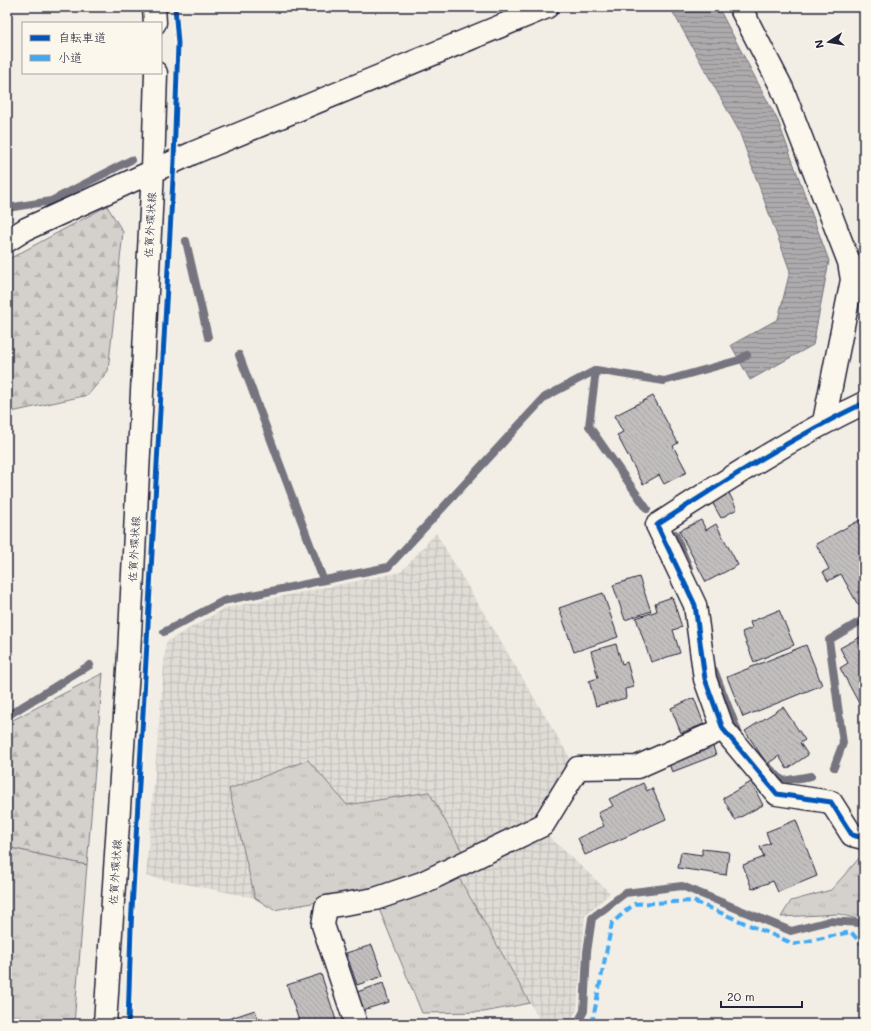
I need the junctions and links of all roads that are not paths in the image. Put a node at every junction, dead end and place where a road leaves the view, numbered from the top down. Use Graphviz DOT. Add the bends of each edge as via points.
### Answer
graph roads {
  1 [pos="154,7"];
  2 [pos="547,7"];
  3 [pos="740,7"];
  4 [pos="155,22"];
  5 [pos="156,74"];
  6 [pos="153,170"];
  7 [pos="17,229"];
  8 [pos="7,241"];
  9 [pos="864,403"];
  10 [pos="824,422"];
  11 [pos="723,729"];
  12 [pos="864,838"];
  13 [pos="105,1024"];
  14 [pos="356,1024"];
  1 -- 4 [label="street"];
  2 -- 6 [label="street"];
  3 -- 10 [label="street" via="782,88 850,262 852,280"];
  5 -- 6 [label="street, 佐賀外環状線"];
  6 -- 7 [label="street"];
  6 -- 13 [label="street, 佐賀外環状線" via="129,654"];
  7 -- 8 [label="street"];
  9 -- 10 [label="street"];
  10 -- 11 [label="street" via="751,464 657,525 695,605 705,679"];
  11 -- 12 [label="street" via="778,794 831,802 852,835"];
  11 -- 14 [label="street" via="637,767 578,768 543,825 422,883 375,899 326,907 323,925"];
}
